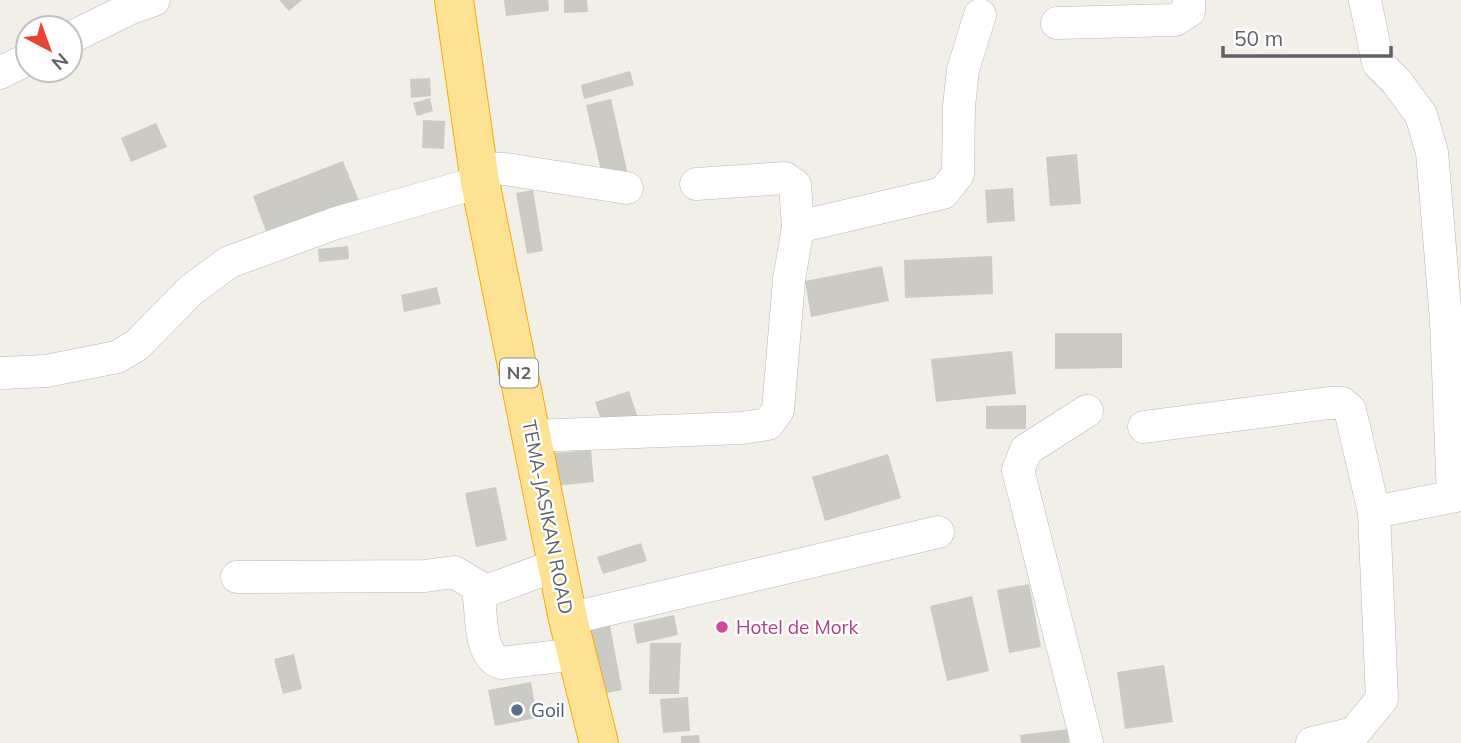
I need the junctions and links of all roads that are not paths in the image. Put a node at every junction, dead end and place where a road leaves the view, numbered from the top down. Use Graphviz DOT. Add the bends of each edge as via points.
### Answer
graph roads {
  1 [pos="155,0"];
  2 [pos="454,0"];
  3 [pos="1189,0"];
  4 [pos="1365,0"];
  5 [pos="980,15"];
  6 [pos="1057,23"];
  7 [pos="84,31"];
  8 [pos="1448,174"];
  9 [pos="479,175"];
  10 [pos="696,184"];
  11 [pos="627,188"];
  12 [pos="798,227"];
  13 [pos="2,373"];
  14 [pos="1087,411"];
  15 [pos="1144,427"];
  16 [pos="532,436"];
  17 [pos="1457,495"];
  18 [pos="1374,512"];
  19 [pos="938,532"];
  20 [pos="557,565"];
  21 [pos="237,576"];
  22 [pos="486,592"];
  23 [pos="572,637"];
  24 [pos="599,743"];
  25 [pos="1087,743"];
  26 [pos="1312,743"];
  1 -- 7 [label="street"];
  2 -- 9 [label="highway, TEMA-JASIKAN ROAD / N2"];
  3 -- 6 [label="street" via="1189,11 1175,20"];
  4 -- 8 [label="street" via="1378,63 1421,115 1432,152"];
  5 -- 12 [label="street" via="963,70 958,174 943,192"];
  8 -- 17 [label="street" via="1446,320"];
  9 -- 11 [label="street" via="505,169"];
  9 -- 13 [label="street" via="229,262 191,290 137,345 117,357 46,371"];
  9 -- 16 [label="highway, TEMA-JASIKAN ROAD / N2"];
  10 -- 12 [label="street" via="791,180"];
  12 -- 16 [label="street" via="778,410 768,424"];
  14 -- 25 [label="street" via="1026,450 1018,470"];
  15 -- 18 [label="street" via="1342,403 1350,410"];
  16 -- 20 [label="highway, TEMA-JASIKAN ROAD / N2"];
  17 -- 18 [label="street"];
  18 -- 26 [label="street" via="1382,699 1354,733"];
  19 -- 23 [label="street"];
  20 -- 22 [label="street"];
  20 -- 23 [label="highway, TEMA-JASIKAN ROAD / N2"];
  21 -- 22 [label="street" via="454,572"];
  22 -- 23 [label="street" via="479,598 486,652 492,660 500,663"];
  23 -- 24 [label="highway, TEMA-JASIKAN ROAD / N2"];
}
